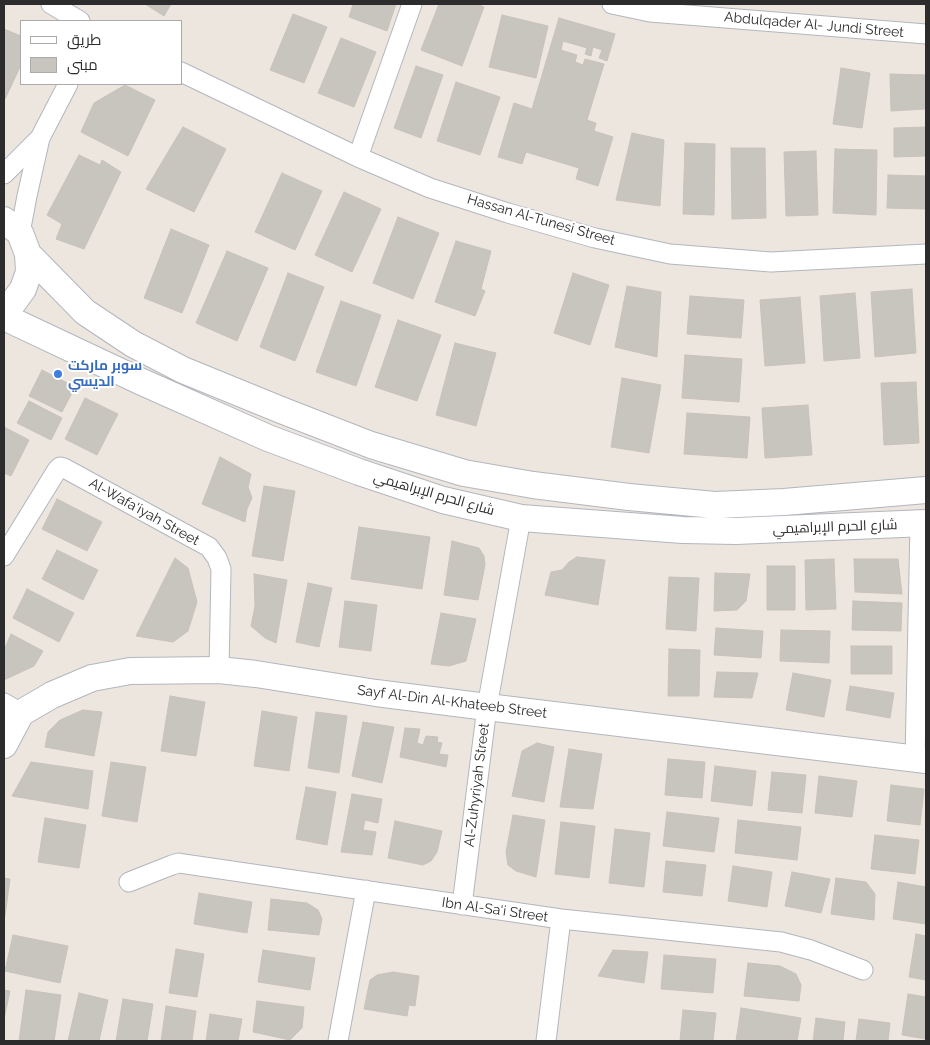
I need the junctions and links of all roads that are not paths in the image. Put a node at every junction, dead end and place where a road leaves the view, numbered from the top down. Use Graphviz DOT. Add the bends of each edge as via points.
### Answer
graph roads {
  1 [pos="51,4"];
  2 [pos="412,4"];
  3 [pos="612,4"];
  4 [pos="764,12"];
  5 [pos="78,20"];
  6 [pos="926,34"];
  7 [pos="182,72"];
  8 [pos="67,85"];
  9 [pos="40,138"];
  10 [pos="358,157"];
  11 [pos="4,174"];
  12 [pos="17,236"];
  13 [pos="926,254"];
  14 [pos="4,310"];
  15 [pos="4,317"];
  16 [pos="926,490"];
  17 [pos="522,518"];
  18 [pos="923,523"];
  19 [pos="4,556"];
  20 [pos="219,670"];
  21 [pos="487,707"];
  22 [pos="13,708"];
  23 [pos="4,745"];
  24 [pos="920,760"];
  25 [pos="129,882"];
  26 [pos="366,890"];
  27 [pos="462,905"];
  28 [pos="561,919"];
  29 [pos="863,970"];
  30 [pos="338,1041"];
  31 [pos="546,1041"];
  1 -- 5 [label="street"];
  2 -- 10 [label="street"];
  3 -- 4 [label="street, Abdulqader Al- Jundi Street" via="650,12"];
  4 -- 6 [label="street, Abdulqader Al- Jundi Street"];
  7 -- 10 [label="street, Hassan Al-Tunesi Street"];
  8 -- 9 [label="street"];
  9 -- 11 [label="street"];
  9 -- 12 [label="street"];
  10 -- 13 [label="street, Hassan Al-Tunesi Street" via="430,188 508,213 596,238 670,254 771,262"];
  12 -- 14 [label="street" via="29,272 23,290"];
  12 -- 16 [label="street, شارع الحرم الإبراهيمي" via="85,312 133,344 183,370 281,410 371,445 464,473 533,485 715,505"];
  15 -- 17 [label="street, شارع الحرم الإبراهيمي" via="268,438 443,500"];
  17 -- 18 [label="street, شارع الحرم الإبراهيمي" via="736,531"];
  17 -- 21 [label="street, Al-Zuhyriyah Street"];
  18 -- 24 [label="street"];
  19 -- 20 [label="street, Al-Wafa'iyah Street" via="56,470 64,468 209,547 221,569"];
  20 -- 21 [label="street, Sayf Al-Din Al-Khateeb Street"];
  20 -- 22 [label="street, Sayf Al-Din Al-Khateeb Street" via="130,671 92,678"];
  21 -- 24 [label="street, Sayf Al-Din Al-Khateeb Street"];
  21 -- 27 [label="street, Al-Zuhyriyah Street"];
  22 -- 23 [label="street, Sayf Al-Din Al-Khateeb Street"];
  25 -- 26 [label="street, Ibn Al-Sa'i Street" via="179,863"];
  26 -- 27 [label="street, Ibn Al-Sa'i Street"];
  26 -- 30 [label="street"];
  27 -- 28 [label="street, Ibn Al-Sa'i Street"];
  28 -- 29 [label="street, Ibn Al-Sa'i Street" via="781,942"];
  28 -- 31 [label="street"];
}
